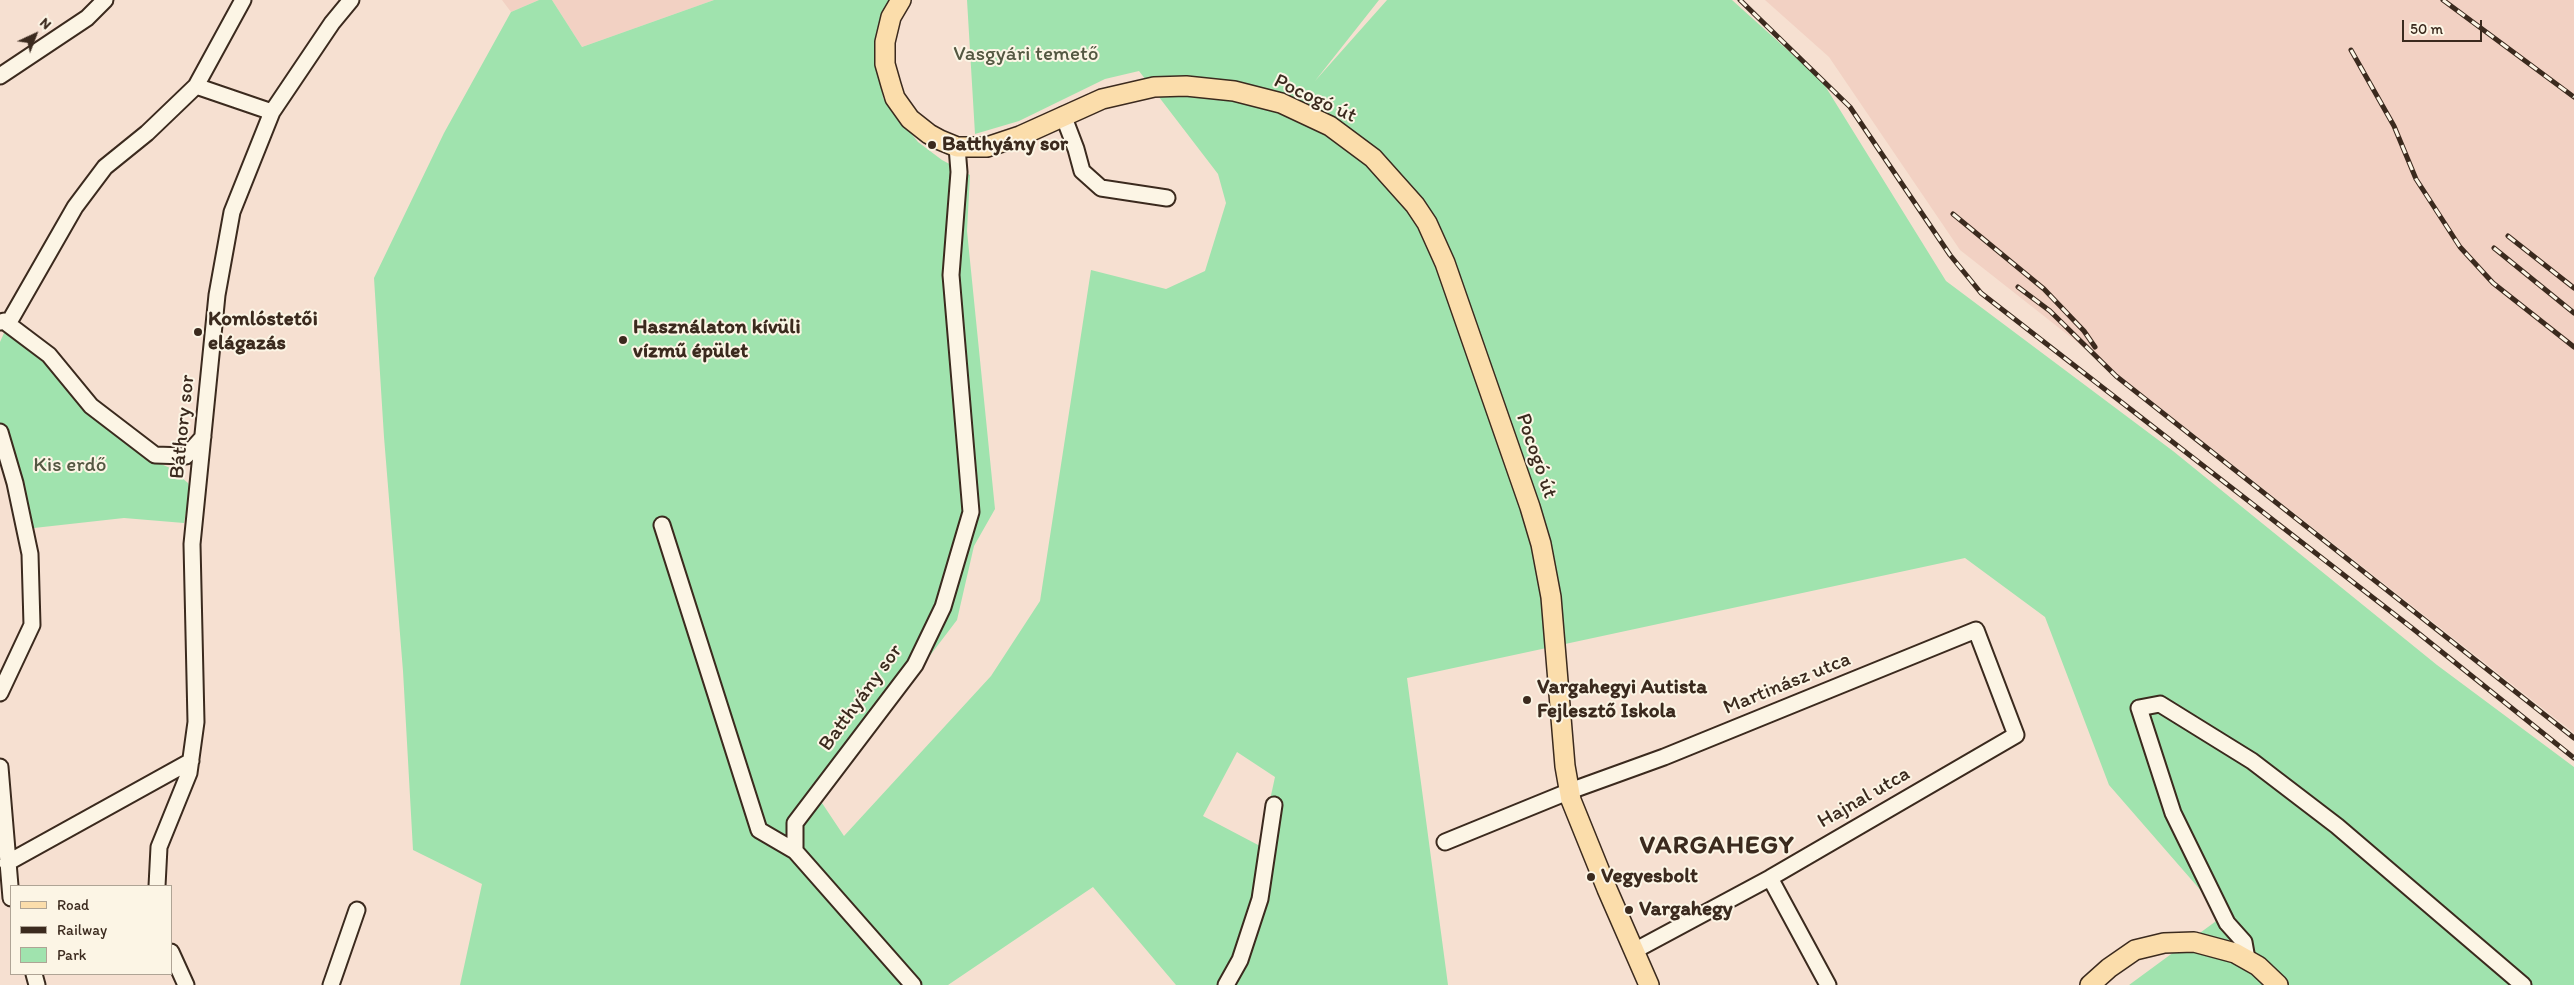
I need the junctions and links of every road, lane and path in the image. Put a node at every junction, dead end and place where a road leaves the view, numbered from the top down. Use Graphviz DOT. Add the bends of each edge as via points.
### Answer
graph roads {
  1 [pos="105,0"];
  2 [pos="243,0"];
  3 [pos="352,0"];
  4 [pos="901,0"];
  5 [pos="0,76"];
  6 [pos="196,86"];
  7 [pos="272,112"];
  8 [pos="1063,115"];
  9 [pos="957,146"];
  10 [pos="1167,198"];
  11 [pos="3,326"];
  12 [pos="0,432"];
  13 [pos="203,437"];
  14 [pos="662,525"];
  15 [pos="1976,630"];
  16 [pos="0,693"];
  17 [pos="191,761"];
  18 [pos="0,767"];
  19 [pos="1570,791"];
  20 [pos="1274,805"];
  21 [pos="1445,842"];
  22 [pos="795,851"];
  23 [pos="7,863"];
  24 [pos="1770,878"];
  25 [pos="157,885"];
  26 [pos="10,889"];
  27 [pos="357,910"];
  28 [pos="1634,951"];
  29 [pos="172,954"];
  30 [pos="2247,959"];
  31 [pos="186,985"];
  32 [pos="331,985"];
  33 [pos="913,985"];
  34 [pos="1226,985"];
  35 [pos="1649,985"];
  36 [pos="1828,985"];
  37 [pos="2090,985"];
  38 [pos="2278,985"];
  39 [pos="2522,985"];
  1 -- 5 [label="street" via="88,18"];
  2 -- 6 [label="street"];
  3 -- 7 [label="street, Báthory sor" via="332,23"];
  4 -- 9 [label="main road, Pocogó út" via="891,17 885,42 890,86 902,109 920,128"];
  6 -- 7 [label="street"];
  6 -- 11 [label="street" via="147,133 104,167 75,207"];
  7 -- 13 [label="street, Báthory sor" via="232,212 217,294"];
  8 -- 9 [label="main road, Pocogó út" via="997,144"];
  8 -- 10 [label="street" via="1082,171 1101,188"];
  8 -- 19 [label="main road, Pocogó út" via="1102,99 1154,87 1186,86 1242,92 1281,104 1330,126 1358,145 1402,188 1427,223 1444,263 1541,544 1550,597"];
  9 -- 22 [label="street, Batthyány sor" via="951,275 971,512 943,607 915,665 795,822"];
  11 -- 13 [label="street" via="49,355 91,406 155,455 186,456"];
  12 -- 16 [label="street" via="30,554 32,625"];
  13 -- 17 [label="street, Báthory sor" via="192,544 196,722"];
  14 -- 22 [label="street" via="759,830"];
  15 -- 19 [label="street, Martinász utca" via="1664,757"];
  15 -- 24 [label="street, Hajnal utca" via="2016,735"];
  17 -- 23 [label="street"];
  17 -- 25 [label="street, Báthory sor" via="159,847"];
  18 -- 23 [label="street"];
  19 -- 21 [label="street, Martinász utca"];
  19 -- 28 [label="main road, Pocogó út"];
  20 -- 34 [label="street" via="1260,899 1240,960"];
  22 -- 33 [label="street"];
  23 -- 26 [label="street"];
  24 -- 28 [label="street, Hajnal utca"];
  24 -- 36 [label="street"];
  27 -- 32 [label="street"];
  28 -- 35 [label="main road, Pocogó út"];
  29 -- 31 [label="street"];
  30 -- 37 [label="main road" via="2207,943 2164,943 2135,950"];
  30 -- 38 [label="main road"];
  30 -- 39 [label="street" via="2244,942 2226,923 2173,812 2139,708 2160,704 2252,761 2337,826"];
}
